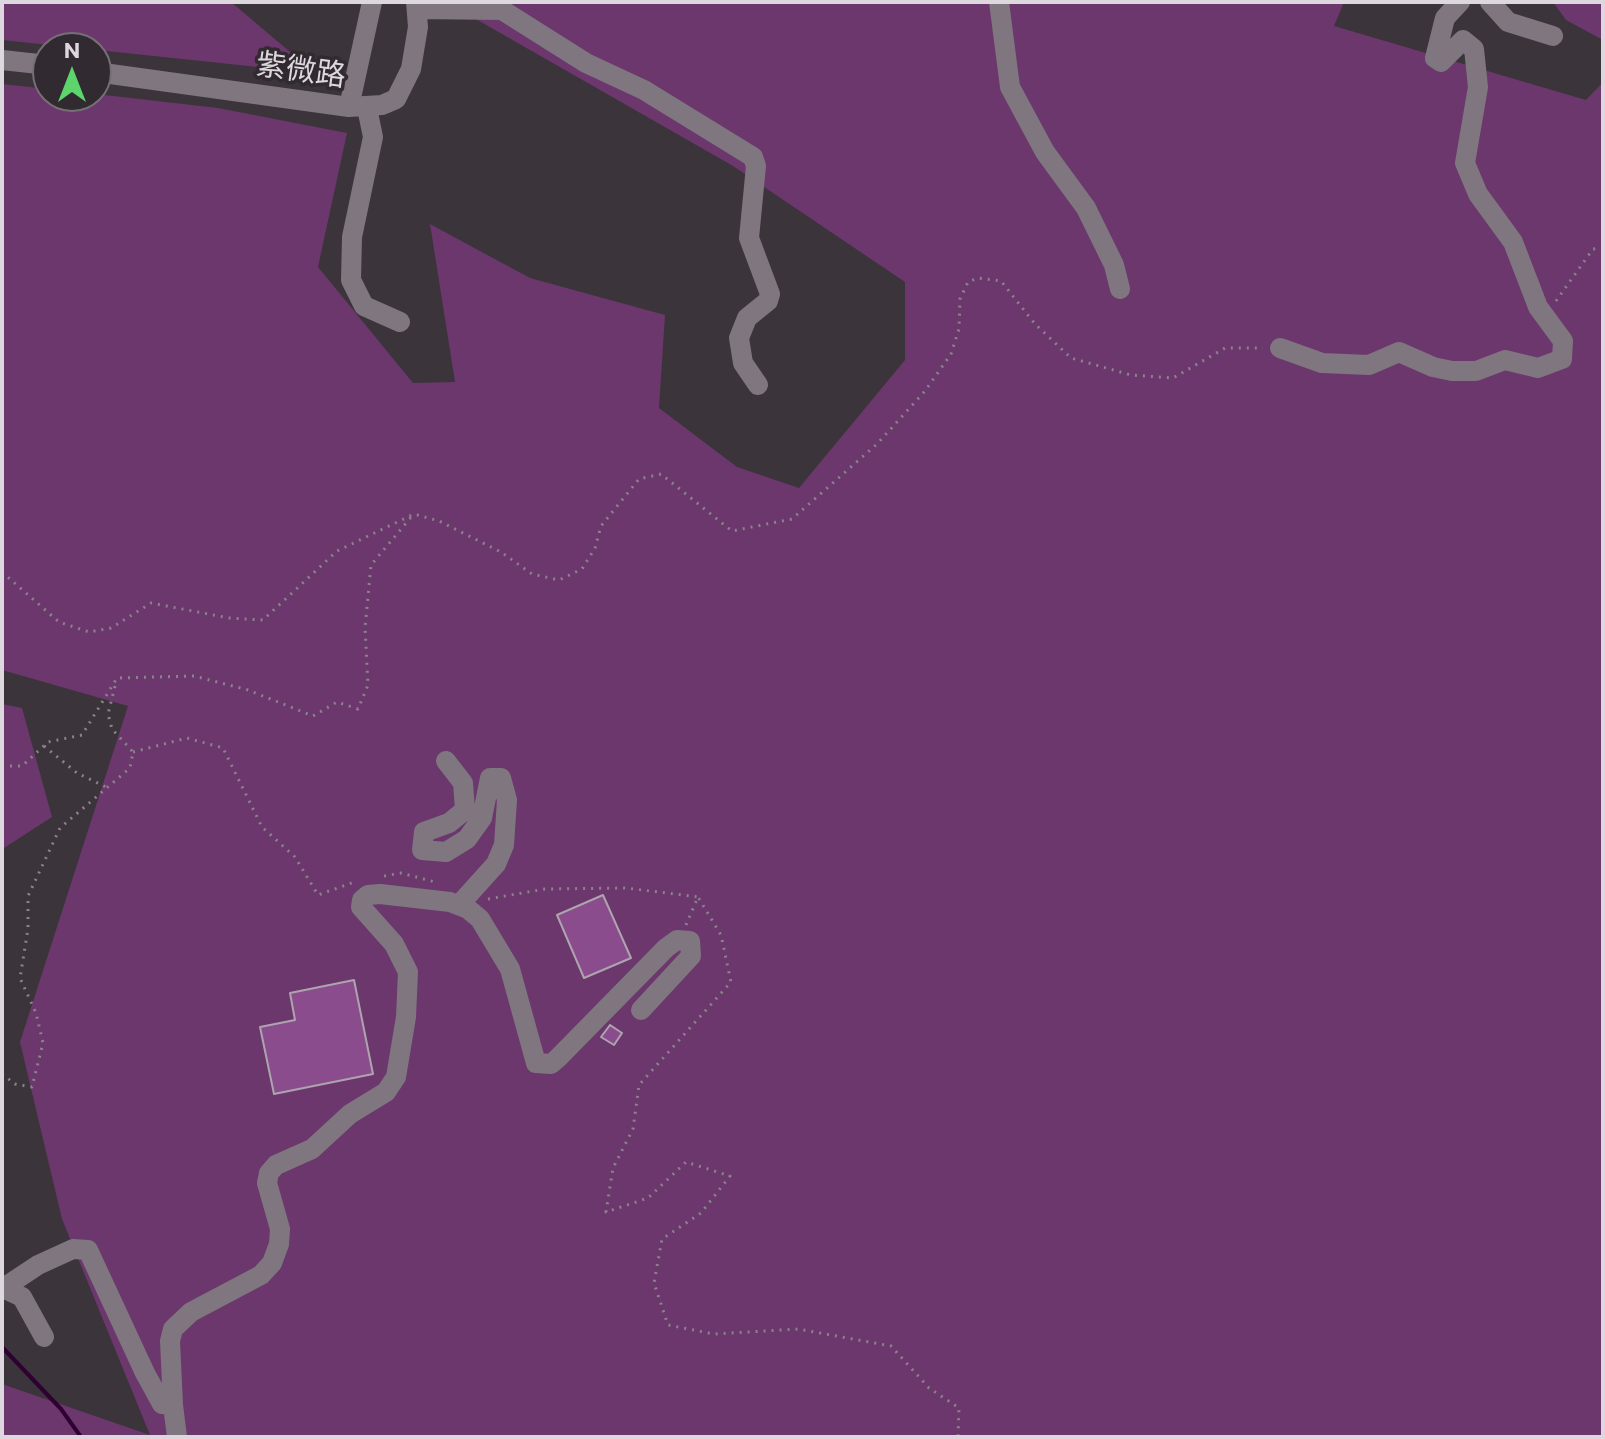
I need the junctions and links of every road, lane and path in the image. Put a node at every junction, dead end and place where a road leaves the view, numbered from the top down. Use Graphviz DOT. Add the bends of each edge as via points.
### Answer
graph roads {
  1 [pos="372,2"];
  2 [pos="999,2"];
  3 [pos="1460,2"];
  4 [pos="1490,2"];
  5 [pos="416,6"];
  6 [pos="1553,36"];
  7 [pos="2,60"];
  8 [pos="32,63"];
  9 [pos="112,74"];
  10 [pos="358,108"];
  11 [pos="1603,248"];
  12 [pos="1120,289"];
  13 [pos="1544,317"];
  14 [pos="400,322"];
  15 [pos="1280,348"];
  16 [pos="758,385"];
  17 [pos="414,514"];
  18 [pos="2,572"];
  19 [pos="117,678"];
  20 [pos="44,746"];
  21 [pos="133,752"];
  22 [pos="446,761"];
  23 [pos="2,766"];
  24 [pos="106,787"];
  25 [pos="446,885"];
  26 [pos="698,897"];
  27 [pos="465,901"];
  28 [pos="680,939"];
  29 [pos="641,1010"];
  30 [pos="2,1074"];
  31 [pos="2,1288"];
  32 [pos="44,1337"];
  33 [pos="173,1405"];
  34 [pos="177,1437"];
  35 [pos="958,1437"];
  1 -- 10 [label="street"];
  2 -- 12 [label="street" via="1010,87 1045,152 1086,208"];
  3 -- 13 [label="street" via="1445,18 1435,58 1441,62 1463,40 1474,49 1478,87 1465,163 1478,194 1513,242"];
  4 -- 6 [label="street" via="1508,22"];
  5 -- 10 [label="street, 紫微路" via="417,48 405,87 396,99"];
  5 -- 16 [label="street" via="502,10 753,157 756,179 749,238 770,294 747,318 739,338 743,363"];
  7 -- 8 [label="street"];
  9 -- 10 [label="street, 紫微路"];
  10 -- 14 [label="street" via="373,137 352,237 351,280 364,306"];
  11 -- 13 [label="path" via="1593,249"];
  13 -- 15 [label="street" via="1563,341 1564,353 1557,364 1538,368 1505,360 1476,371 1452,371 1399,352 1369,365 1322,363"];
  15 -- 17 [label="path" via="1225,348 1173,378 1131,375 1071,358 1001,281 978,278 968,282 960,299 951,354 925,391 877,444 792,519 732,531 661,474 639,479 601,526 582,569 559,580 532,574 501,552"];
  17 -- 18 [label="path" via="337,551 263,620 151,603 111,628 89,632 59,622"];
  17 -- 19 [label="path" via="371,565 365,628 368,685 358,709 337,702 313,716 194,676"];
  19 -- 20 [label="path" via="82,735"];
  19 -- 21 [label="path" via="108,714 112,729"];
  20 -- 23 [label="path" via="22,766"];
  20 -- 24 [label="path" via="69,768"];
  21 -- 24 [label="path" via="130,768"];
  21 -- 25 [label="path" via="187,738 223,748 262,827 295,857 318,895 401,873"];
  22 -- 27 [label="street" via="463,783 465,810 424,832 422,850 446,852 467,839 482,818 490,778 501,778 507,800 504,845 496,864"];
  24 -- 30 [label="path" via="60,828 28,896 20,978 43,1043 32,1087 15,1084"];
  26 -- 27 [label="path" via="626,888 545,889"];
  26 -- 28 [label="path"];
  26 -- 35 [label="path" via="721,935 731,982 639,1085 633,1129 613,1168 606,1212 648,1198 686,1162 730,1176 701,1213 662,1239 654,1283 668,1325 714,1334 798,1329 891,1346 929,1388 959,1408"];
  27 -- 28 [label="street" via="510,969 532,1058 543,1065 558,1058 643,969"];
  27 -- 33 [label="street" via="380,894 362,900 361,907 394,944 408,972 396,1077 386,1092 350,1114 312,1149 269,1173 279,1244 261,1275 191,1312 173,1329"];
  28 -- 29 [label="street" via="690,941 691,956"];
  31 -- 32 [label="street" via="22,1297"];
  31 -- 33 [label="street" via="61,1254 88,1250 145,1373 162,1404"];
  33 -- 34 [label="street"];
}
